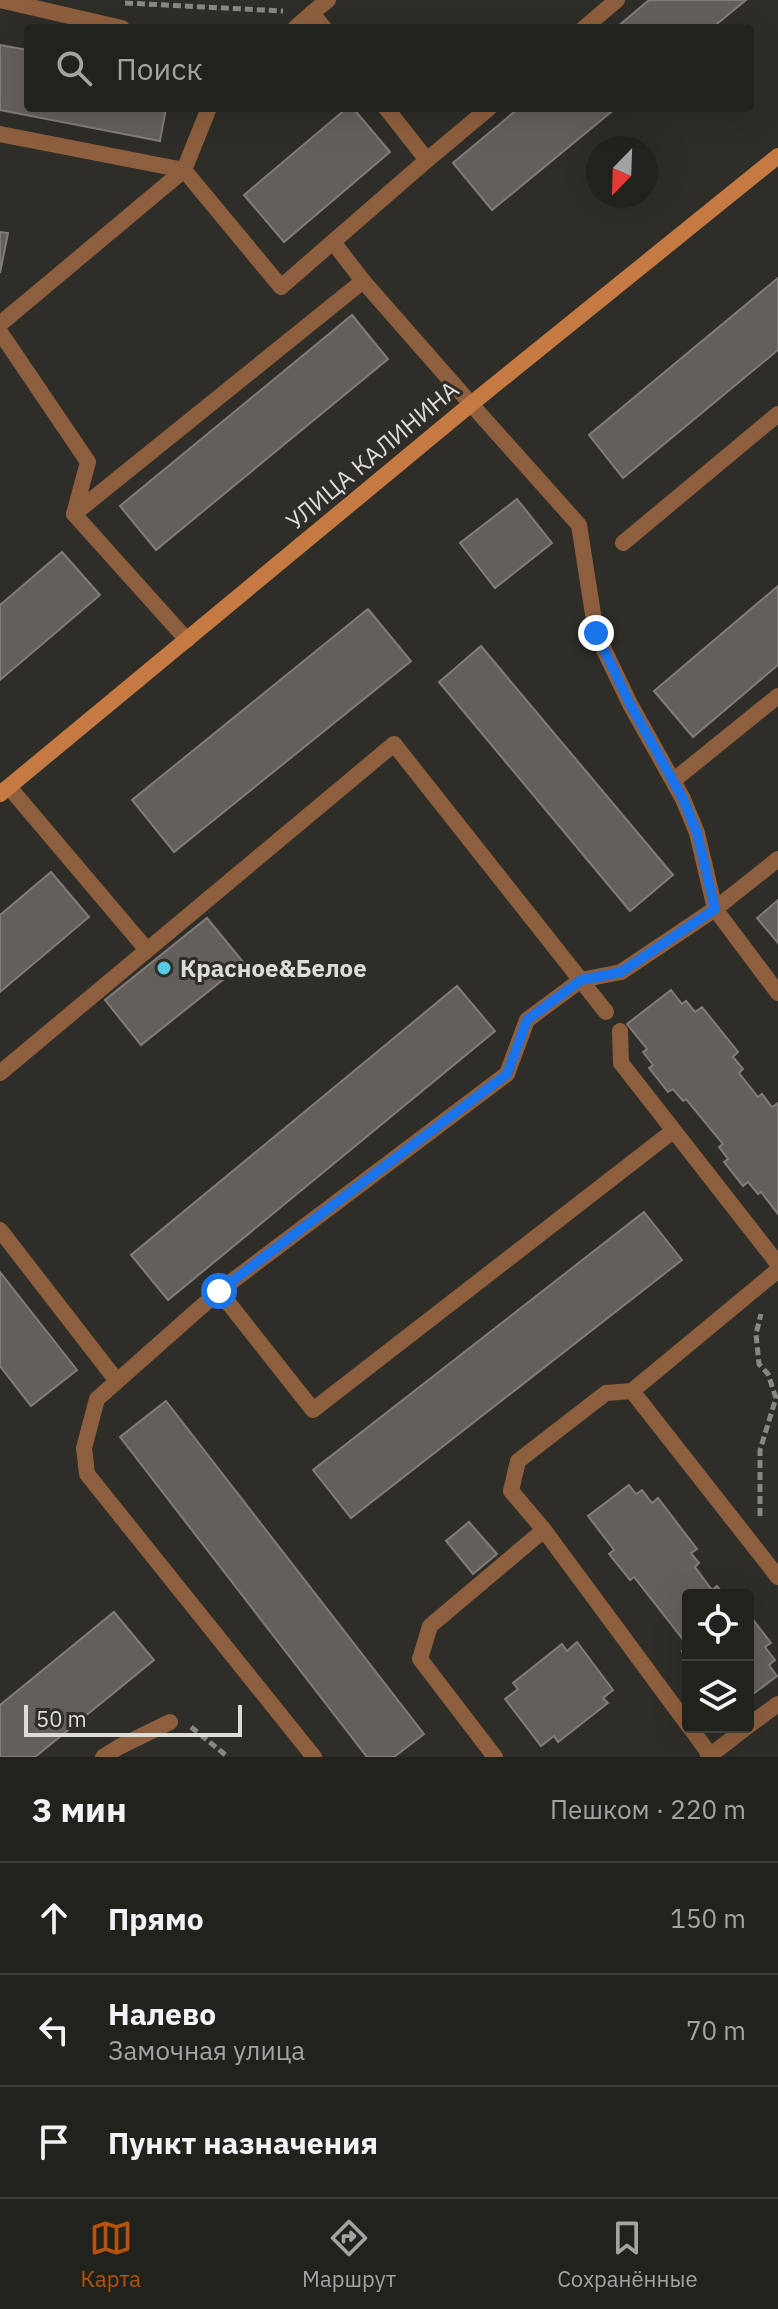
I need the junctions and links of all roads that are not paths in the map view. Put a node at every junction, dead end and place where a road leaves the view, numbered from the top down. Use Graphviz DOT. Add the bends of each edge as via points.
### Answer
graph roads {
  1 [pos="0,0"];
  2 [pos="328,0"];
  3 [pos="617,0"];
  4 [pos="312,13"];
  5 [pos="105,24"];
  6 [pos="300,24"];
  7 [pos="321,24"];
  8 [pos="589,24"];
  9 [pos="207,112"];
  10 [pos="389,112"];
  11 [pos="484,112"];
  12 [pos="0,134"];
  13 [pos="778,156"];
  14 [pos="427,160"];
  15 [pos="184,170"];
  16 [pos="333,242"];
  17 [pos="363,281"];
  18 [pos="0,324"];
  19 [pos="0,332"];
  20 [pos="471,404"];
  21 [pos="778,414"];
  22 [pos="74,514"];
  23 [pos="623,543"];
  24 [pos="187,640"];
  25 [pos="778,696"];
  26 [pos="674,780"];
  27 [pos="4,790"];
  28 [pos="778,859"];
  29 [pos="715,909"];
  30 [pos="147,950"];
  31 [pos="581,980"];
  32 [pos="778,993"];
  33 [pos="606,1012"];
  34 [pos="620,1031"];
  35 [pos="0,1073"];
  36 [pos="673,1131"];
  37 [pos="0,1230"];
  38 [pos="776,1269"];
  39 [pos="219,1291"];
  40 [pos="117,1381"];
  41 [pos="632,1391"];
  42 [pos="544,1530"];
  43 [pos="778,1577"];
  44 [pos="778,1704"];
  45 [pos="682,1717"];
  46 [pos="170,1722"];
  47 [pos="754,1722"];
  48 [pos="694,1733"];
  49 [pos="740,1733"];
  50 [pos="709,1756"];
  51 [pos="103,1757"];
  52 [pos="314,1757"];
  53 [pos="495,1757"];
  1 -- 5 [label="street"];
  2 -- 4 [label="street"];
  3 -- 8 [label="street"];
  4 -- 6 [label="street"];
  4 -- 7 [label="street"];
  9 -- 15 [label="street"];
  10 -- 14 [label="street"];
  11 -- 14 [label="street"];
  12 -- 15 [label="street"];
  13 -- 20 [label="street, УЛИЦА КАЛИНИНА"];
  14 -- 16 [label="street"];
  15 -- 16 [label="street" via="281,287"];
  15 -- 18 [label="street"];
  16 -- 17 [label="street"];
  17 -- 20 [label="street"];
  17 -- 22 [label="street"];
  19 -- 22 [label="street" via="88,462"];
  20 -- 24 [label="street, УЛИЦА КАЛИНИНА"];
  20 -- 26 [label="street" via="579,525 596,633"];
  21 -- 23 [label="street"];
  22 -- 24 [label="street"];
  24 -- 27 [label="street, УЛИЦА КАЛИНИНА"];
  25 -- 26 [label="street"];
  26 -- 29 [label="street" via="697,833"];
  27 -- 30 [label="street"];
  28 -- 29 [label="street"];
  29 -- 31 [label="street" via="621,972"];
  29 -- 32 [label="street"];
  30 -- 31 [label="street" via="394,744"];
  30 -- 35 [label="street"];
  31 -- 33 [label="street"];
  31 -- 39 [label="street" via="527,1020 507,1074"];
  34 -- 36 [label="street" via="621,1063"];
  36 -- 38 [label="street"];
  36 -- 39 [label="street" via="313,1410"];
  37 -- 40 [label="street"];
  38 -- 41 [label="street"];
  39 -- 40 [label="street"];
  40 -- 52 [label="street" via="97,1399 84,1448 87,1474"];
  41 -- 42 [label="street" via="606,1393 518,1461 511,1491"];
  41 -- 43 [label="street"];
  42 -- 45 [label="street"];
  42 -- 53 [label="street" via="430,1626 420,1659"];
  44 -- 47 [label="street"];
  46 -- 51 [label="street"];
  48 -- 50 [label="street"];
  49 -- 50 [label="street"];
}
